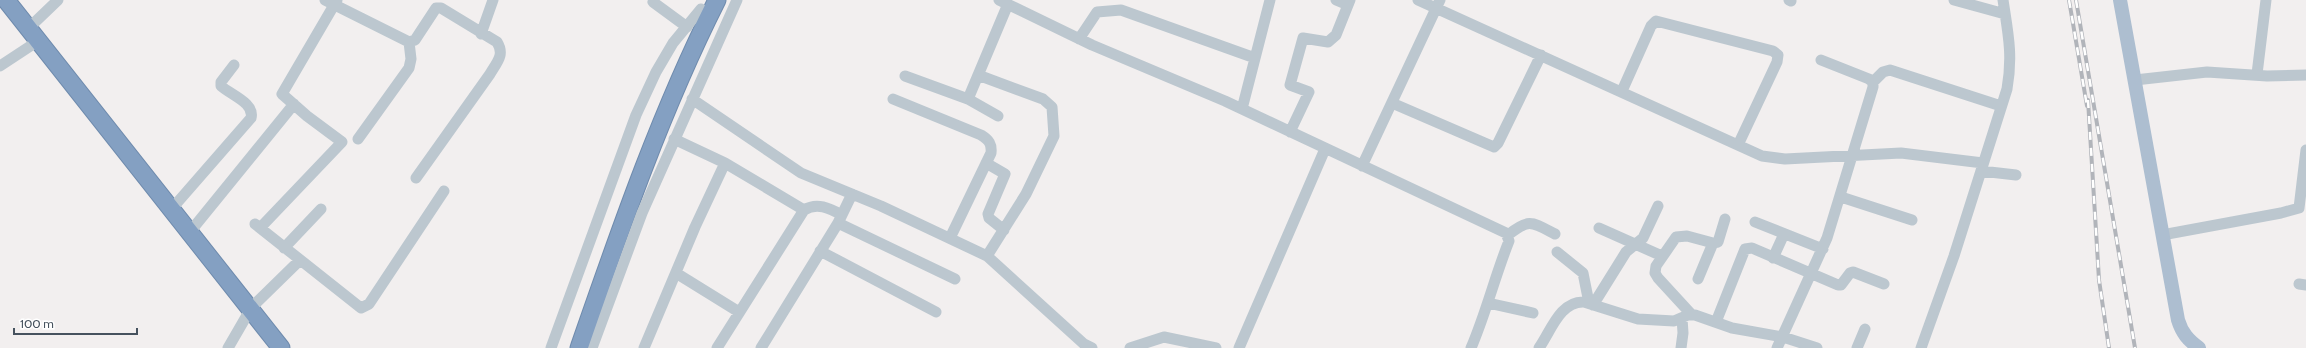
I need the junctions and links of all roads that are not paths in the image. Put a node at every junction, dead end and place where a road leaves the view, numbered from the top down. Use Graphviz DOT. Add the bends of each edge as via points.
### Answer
graph roads {
  1 [pos="6,0"];
  2 [pos="16,0"];
  3 [pos="58,0"];
  4 [pos="325,0"];
  5 [pos="493,0"];
  6 [pos="654,0"];
  7 [pos="718,0"];
  8 [pos="737,0"];
  9 [pos="1270,0"];
  10 [pos="1336,0"];
  11 [pos="1418,0"];
  12 [pos="1954,0"];
  13 [pos="2003,0"];
  14 [pos="2120,0"];
  15 [pos="2266,0"];
  16 [pos="336,2"];
  17 [pos="1004,2"];
  18 [pos="1349,2"];
  19 [pos="1438,4"];
  20 [pos="703,5"];
  21 [pos="2005,14"];
  22 [pos="34,23"];
  23 [pos="687,28"];
  24 [pos="481,34"];
  25 [pos="1079,39"];
  26 [pos="38,41"];
  27 [pos="409,42"];
  28 [pos="1541,55"];
  29 [pos="1255,58"];
  30 [pos="1821,60"];
  31 [pos="234,65"];
  32 [pos="0,66"];
  33 [pos="2257,74"];
  34 [pos="978,75"];
  35 [pos="2306,75"];
  36 [pos="905,76"];
  37 [pos="2134,80"];
  38 [pos="1873,82"];
  39 [pos="1622,91"];
  40 [pos="692,99"];
  41 [pos="893,99"];
  42 [pos="968,99"];
  43 [pos="1392,103"];
  44 [pos="294,104"];
  45 [pos="2002,106"];
  46 [pos="1242,109"];
  47 [pos="998,116"];
  48 [pos="1290,132"];
  49 [pos="358,139"];
  50 [pos="674,139"];
  51 [pos="1738,146"];
  52 [pos="1325,149"];
  53 [pos="2306,150"];
  54 [pos="1854,154"];
  55 [pos="986,163"];
  56 [pos="725,164"];
  57 [pos="1362,166"];
  58 [pos="1982,167"];
  59 [pos="2016,175"];
  60 [pos="416,178"];
  61 [pos="444,191"];
  62 [pos="852,194"];
  63 [pos="1841,197"];
  64 [pos="176,204"];
  65 [pos="1658,206"];
  66 [pos="2303,207"];
  67 [pos="321,209"];
  68 [pos="804,210"];
  69 [pos="840,219"];
  70 [pos="1725,219"];
  71 [pos="1912,220"];
  72 [pos="1755,222"];
  73 [pos="194,227"];
  74 [pos="1599,228"];
  75 [pos="1004,230"];
  76 [pos="1555,234"];
  77 [pos="1784,234"];
  78 [pos="1508,235"];
  79 [pos="2162,235"];
  80 [pos="950,238"];
  81 [pos="1713,243"];
  82 [pos="1636,244"];
  83 [pos="284,248"];
  84 [pos="1823,249"];
  85 [pos="820,251"];
  86 [pos="1557,252"];
  87 [pos="987,256"];
  88 [pos="1662,256"];
  89 [pos="1773,258"];
  90 [pos="299,261"];
  91 [pos="676,273"];
  92 [pos="1811,275"];
  93 [pos="955,279"];
  94 [pos="1698,279"];
  95 [pos="1884,284"];
  96 [pos="1488,303"];
  97 [pos="1591,304"];
  98 [pos="253,307"];
  99 [pos="739,312"];
  100 [pos="936,312"];
  101 [pos="1533,313"];
  102 [pos="1687,316"];
  103 [pos="1716,322"];
  104 [pos="1865,329"];
  105 [pos="1783,337"];
  106 [pos="1086,347"];
  107 [pos="228,348"];
  108 [pos="281,348"];
  109 [pos="289,348"];
  110 [pos="551,348"];
  111 [pos="567,348"];
  112 [pos="579,348"];
  113 [pos="592,348"];
  114 [pos="644,348"];
  115 [pos="717,348"];
  116 [pos="762,348"];
  117 [pos="1130,348"];
  118 [pos="1216,348"];
  119 [pos="1239,348"];
  120 [pos="1471,348"];
  121 [pos="1539,348"];
  122 [pos="1681,348"];
  123 [pos="1777,348"];
  124 [pos="1818,348"];
  125 [pos="1858,348"];
  126 [pos="1921,348"];
  127 [pos="2199,348"];
  1 -- 26 [label="highway"];
  2 -- 22 [label="highway"];
  3 -- 22 [label="street"];
  4 -- 16 [label="street"];
  5 -- 24 [label="street"];
  6 -- 23 [label="street" via="653,2"];
  7 -- 112 [label="highway" via="674,93 647,160"];
  8 -- 40 [label="street"];
  9 -- 29 [label="street"];
  10 -- 18 [label="street"];
  11 -- 19 [label="street"];
  12 -- 21 [label="street"];
  13 -- 21 [label="street"];
  14 -- 37 [label="main road"];
  15 -- 33 [label="street"];
  16 -- 27 [label="street"];
  16 -- 44 [label="street" via="282,94"];
  17 -- 25 [label="street"];
  17 -- 34 [label="street"];
  18 -- 48 [label="street" via="1336,34 1328,42 1303,38 1290,85 1309,92"];
  19 -- 28 [label="street"];
  19 -- 43 [label="street"];
  20 -- 23 [label="street"];
  20 -- 111 [label="highway" via="652,120"];
  21 -- 45 [label="street" via="2011,56"];
  22 -- 64 [label="highway"];
  23 -- 110 [label="street" via="656,72 636,116"];
  24 -- 27 [label="street" via="441,8 436,8 415,40"];
  24 -- 60 [label="street" via="497,42 501,49 501,57"];
  25 -- 29 [label="street" via="1097,12 1121,10"];
  25 -- 46 [label="street"];
  26 -- 32 [label="street"];
  26 -- 98 [label="highway"];
  27 -- 49 [label="street" via="409,68"];
  28 -- 39 [label="street"];
  28 -- 43 [label="street" via="1494,147"];
  29 -- 46 [label="street"];
  30 -- 38 [label="street"];
  31 -- 64 [label="street" via="223,78 221,86 250,106 251,118"];
  33 -- 35 [label="street"];
  33 -- 37 [label="street" via="2187,73"];
  34 -- 42 [label="street"];
  34 -- 75 [label="street" via="1043,99 1052,107 1054,136 1026,194"];
  36 -- 42 [label="street"];
  37 -- 79 [label="main road"];
  38 -- 45 [label="street" via="1883,72 1890,70"];
  38 -- 54 [label="street" via="1874,87"];
  39 -- 51 [label="street"];
  39 -- 51 [label="street" via="1651,26 1656,21 1773,51 1778,55 1777,62"];
  40 -- 50 [label="street"];
  40 -- 62 [label="street" via="802,173"];
  41 -- 55 [label="street" via="985,138 992,146"];
  42 -- 47 [label="street"];
  43 -- 57 [label="street"];
  44 -- 73 [label="street"];
  44 -- 83 [label="street" via="342,142 258,226"];
  45 -- 58 [label="street"];
  46 -- 48 [label="street"];
  48 -- 52 [label="street"];
  50 -- 56 [label="street"];
  50 -- 113 [label="street" via="642,214"];
  51 -- 54 [label="street" via="1762,156 1780,159"];
  52 -- 57 [label="street"];
  52 -- 119 [label="street"];
  53 -- 66 [label="street"];
  54 -- 58 [label="street" via="1913,154"];
  54 -- 63 [label="street"];
  55 -- 75 [label="street" via="1005,174 988,214 989,218"];
  55 -- 80 [label="street"];
  56 -- 68 [label="street"];
  56 -- 91 [label="street"];
  57 -- 78 [label="street"];
  58 -- 59 [label="street"];
  58 -- 126 [label="street"];
  61 -- 90 [label="street" via="364,308 357,307"];
  62 -- 69 [label="street"];
  62 -- 80 [label="street"];
  63 -- 71 [label="street"];
  63 -- 84 [label="street"];
  64 -- 73 [label="highway"];
  65 -- 82 [label="street" via="1644,238"];
  66 -- 79 [label="street" via="2281,214"];
  67 -- 83 [label="street"];
  68 -- 69 [label="street" via="812,205 827,207"];
  68 -- 99 [label="street"];
  69 -- 85 [label="street"];
  69 -- 93 [label="street"];
  70 -- 81 [label="street" via="1720,240"];
  72 -- 77 [label="street"];
  73 -- 98 [label="highway"];
  74 -- 82 [label="street"];
  75 -- 87 [label="street"];
  76 -- 78 [label="street" via="1531,222 1521,225"];
  77 -- 84 [label="street"];
  77 -- 89 [label="street"];
  78 -- 96 [label="street" via="1509,241 1496,273"];
  79 -- 127 [label="main road" via="2181,330 2190,342"];
  80 -- 87 [label="street"];
  81 -- 88 [label="street" via="1687,236 1676,237"];
  81 -- 94 [label="street"];
  82 -- 88 [label="street"];
  82 -- 97 [label="street" via="1626,252"];
  83 -- 90 [label="street"];
  84 -- 92 [label="street"];
  85 -- 100 [label="street"];
  85 -- 116 [label="street"];
  86 -- 97 [label="street" via="1582,273"];
  87 -- 106 [label="street"];
  88 -- 102 [label="street" via="1655,273"];
  89 -- 92 [label="street"];
  89 -- 103 [label="street" via="1752,248 1746,249"];
  90 -- 98 [label="street"];
  91 -- 99 [label="street"];
  91 -- 114 [label="street"];
  92 -- 95 [label="street" via="1841,285 1853,272"];
  92 -- 105 [label="street"];
  96 -- 101 [label="street"];
  96 -- 120 [label="street"];
  97 -- 102 [label="street" via="1638,319 1663,322"];
  97 -- 121 [label="street" via="1576,302 1568,305"];
  98 -- 107 [label="street"];
  98 -- 108 [label="highway"];
  98 -- 109 [label="highway"];
  99 -- 115 [label="street"];
  102 -- 103 [label="street"];
  102 -- 122 [label="street"];
  103 -- 105 [label="street" via="1732,328"];
  104 -- 125 [label="street"];
  105 -- 123 [label="street"];
  105 -- 124 [label="street"];
  117 -- 118 [label="street" via="1164,337"];
}
